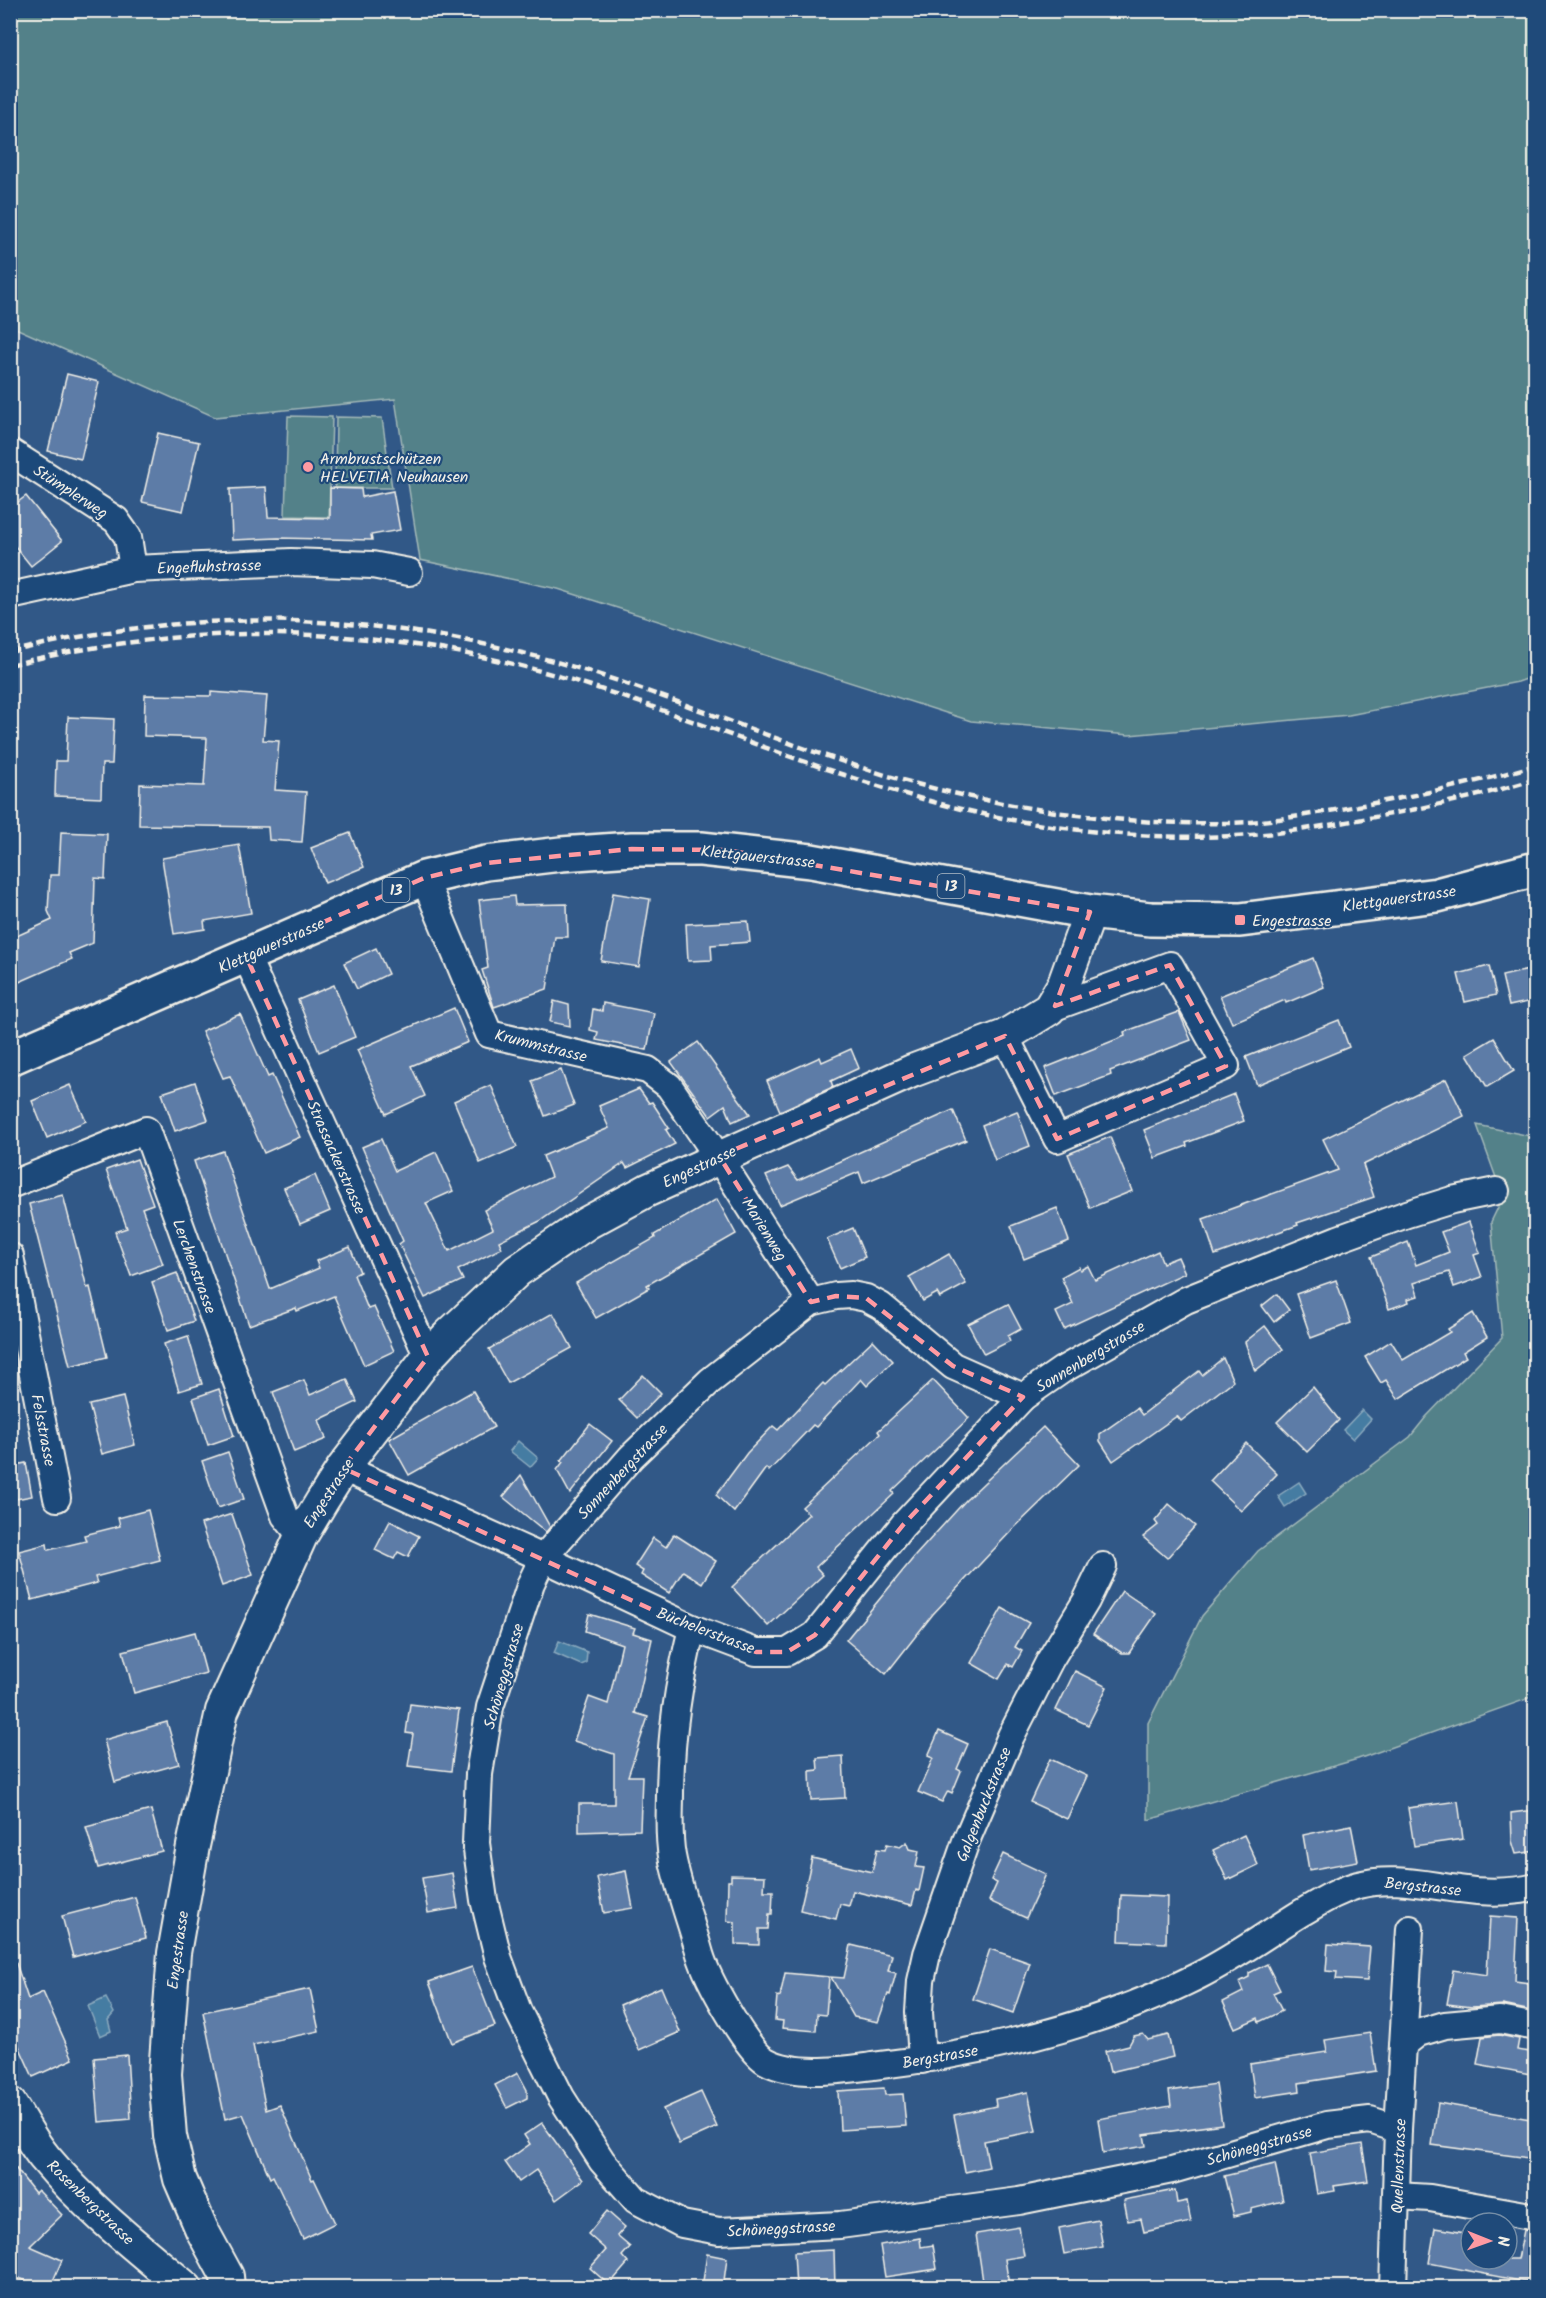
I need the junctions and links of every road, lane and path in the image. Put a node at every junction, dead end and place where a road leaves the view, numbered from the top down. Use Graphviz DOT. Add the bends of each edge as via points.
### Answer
graph roads {
  1 [pos="10,452"];
  2 [pos="133,569"];
  3 [pos="409,572"];
  4 [pos="10,596"];
  5 [pos="1536,869"];
  6 [pos="424,878"];
  7 [pos="1090,912"];
  8 [pos="246,956"];
  9 [pos="1049,1009"];
  10 [pos="1005,1036"];
  11 [pos="10,1058"];
  12 [pos="718,1156"];
  13 [pos="10,1185"];
  14 [pos="1496,1191"];
  15 [pos="10,1256"];
  16 [pos="811,1302"];
  17 [pos="428,1357"];
  18 [pos="1023,1397"];
  19 [pos="343,1468"];
  20 [pos="57,1498"];
  21 [pos="301,1536"];
  22 [pos="543,1558"];
  23 [pos="1103,1566"];
  24 [pos="692,1628"];
  25 [pos="1536,1887"];
  26 [pos="1410,1929"];
  27 [pos="1536,2027"];
  28 [pos="1411,2039"];
  29 [pos="922,2060"];
  30 [pos="10,2104"];
  31 [pos="1398,2129"];
  32 [pos="1397,2196"];
  33 [pos="1536,2217"];
  34 [pos="186,2288"];
  35 [pos="228,2288"];
  36 [pos="1393,2288"];
  1 -- 2 [label="street, Stümplerweg" via="116,520 128,537"];
  2 -- 3 [label="street, Engefluhstrasse" via="291,562 372,565"];
  2 -- 4 [label="street, Engefluhstrasse"];
  5 -- 7 [label="main road, Klettgauerstrasse / 13" via="1437,895 1240,920 1150,919"];
  6 -- 7 [label="main road, Klettgauerstrasse / 13" via="486,863 561,854 701,849 812,861"];
  6 -- 8 [label="main road, Klettgauerstrasse / 13"];
  6 -- 12 [label="street, Krummstrasse" via="489,1034 648,1070 669,1086"];
  7 -- 9 [label="street, Engestrasse" via="1064,984"];
  8 -- 11 [label="main road, Klettgauerstrasse / 13"];
  8 -- 17 [label="street, Strassackerstrasse"];
  9 -- 10 [label="street, Engestrasse"];
  9 -- 10 [label="street, Engestrasse" via="1170,965 1226,1066 1057,1139"];
  10 -- 12 [label="street, Engestrasse" via="912,1071"];
  12 -- 16 [label="street, Marienweg"];
  12 -- 17 [label="street, Engestrasse" via="587,1223 517,1271"];
  13 -- 21 [label="street, Lerchenstrasse" via="146,1130 285,1516"];
  14 -- 18 [label="street, Sonnenbergstrasse" via="1407,1214 1186,1300 1062,1370"];
  15 -- 20 [label="street, Felsstrasse"];
  16 -- 18 [label="street, Sonnenbergstrasse" via="836,1296 866,1298 953,1366"];
  16 -- 22 [label="street, Sonnenbergstrasse" via="710,1381 630,1457"];
  17 -- 19 [label="street, Engestrasse"];
  18 -- 24 [label="street, Büchelerstrasse" via="903,1525 815,1635 787,1652 756,1652"];
  19 -- 21 [label="street, Engestrasse"];
  19 -- 22 [label="street, Büchelerstrasse"];
  21 -- 35 [label="street, Engestrasse" via="222,1711 174,1953 165,2074 170,2136 180,2179 227,2276"];
  22 -- 24 [label="street, Büchelerstrasse"];
  22 -- 31 [label="street, Schöneggstrasse" via="531,1583 488,1718 479,1774 476,1843 484,1900 498,1957 518,2011 561,2097 602,2161 636,2200 682,2224 719,2231 840,2225 1019,2201 1160,2173 1327,2125 1370,2120"];
  23 -- 29 [label="street, Galgenbuckstrasse" via="1011,1737 966,1841 925,1963 919,2012"];
  24 -- 29 [label="street, Bergstrasse" via="678,1687 671,1746 669,1825 672,1856 706,1972 741,2033 765,2061 789,2069 832,2071"];
  25 -- 29 [label="street, Bergstrasse" via="1497,1893 1382,1880 1358,1885 1333,1894 1200,1975 1141,2001 1002,2045"];
  26 -- 28 [label="street, Quellenstrasse"];
  27 -- 28 [label="street" via="1500,2020 1444,2025"];
  28 -- 31 [label="street, Quellenstrasse"];
  30 -- 34 [label="street, Rosenbergstrasse" via="45,2158"];
  31 -- 32 [label="street, Quellenstrasse"];
  32 -- 33 [label="street"];
  32 -- 36 [label="street, Quellenstrasse"];
}
